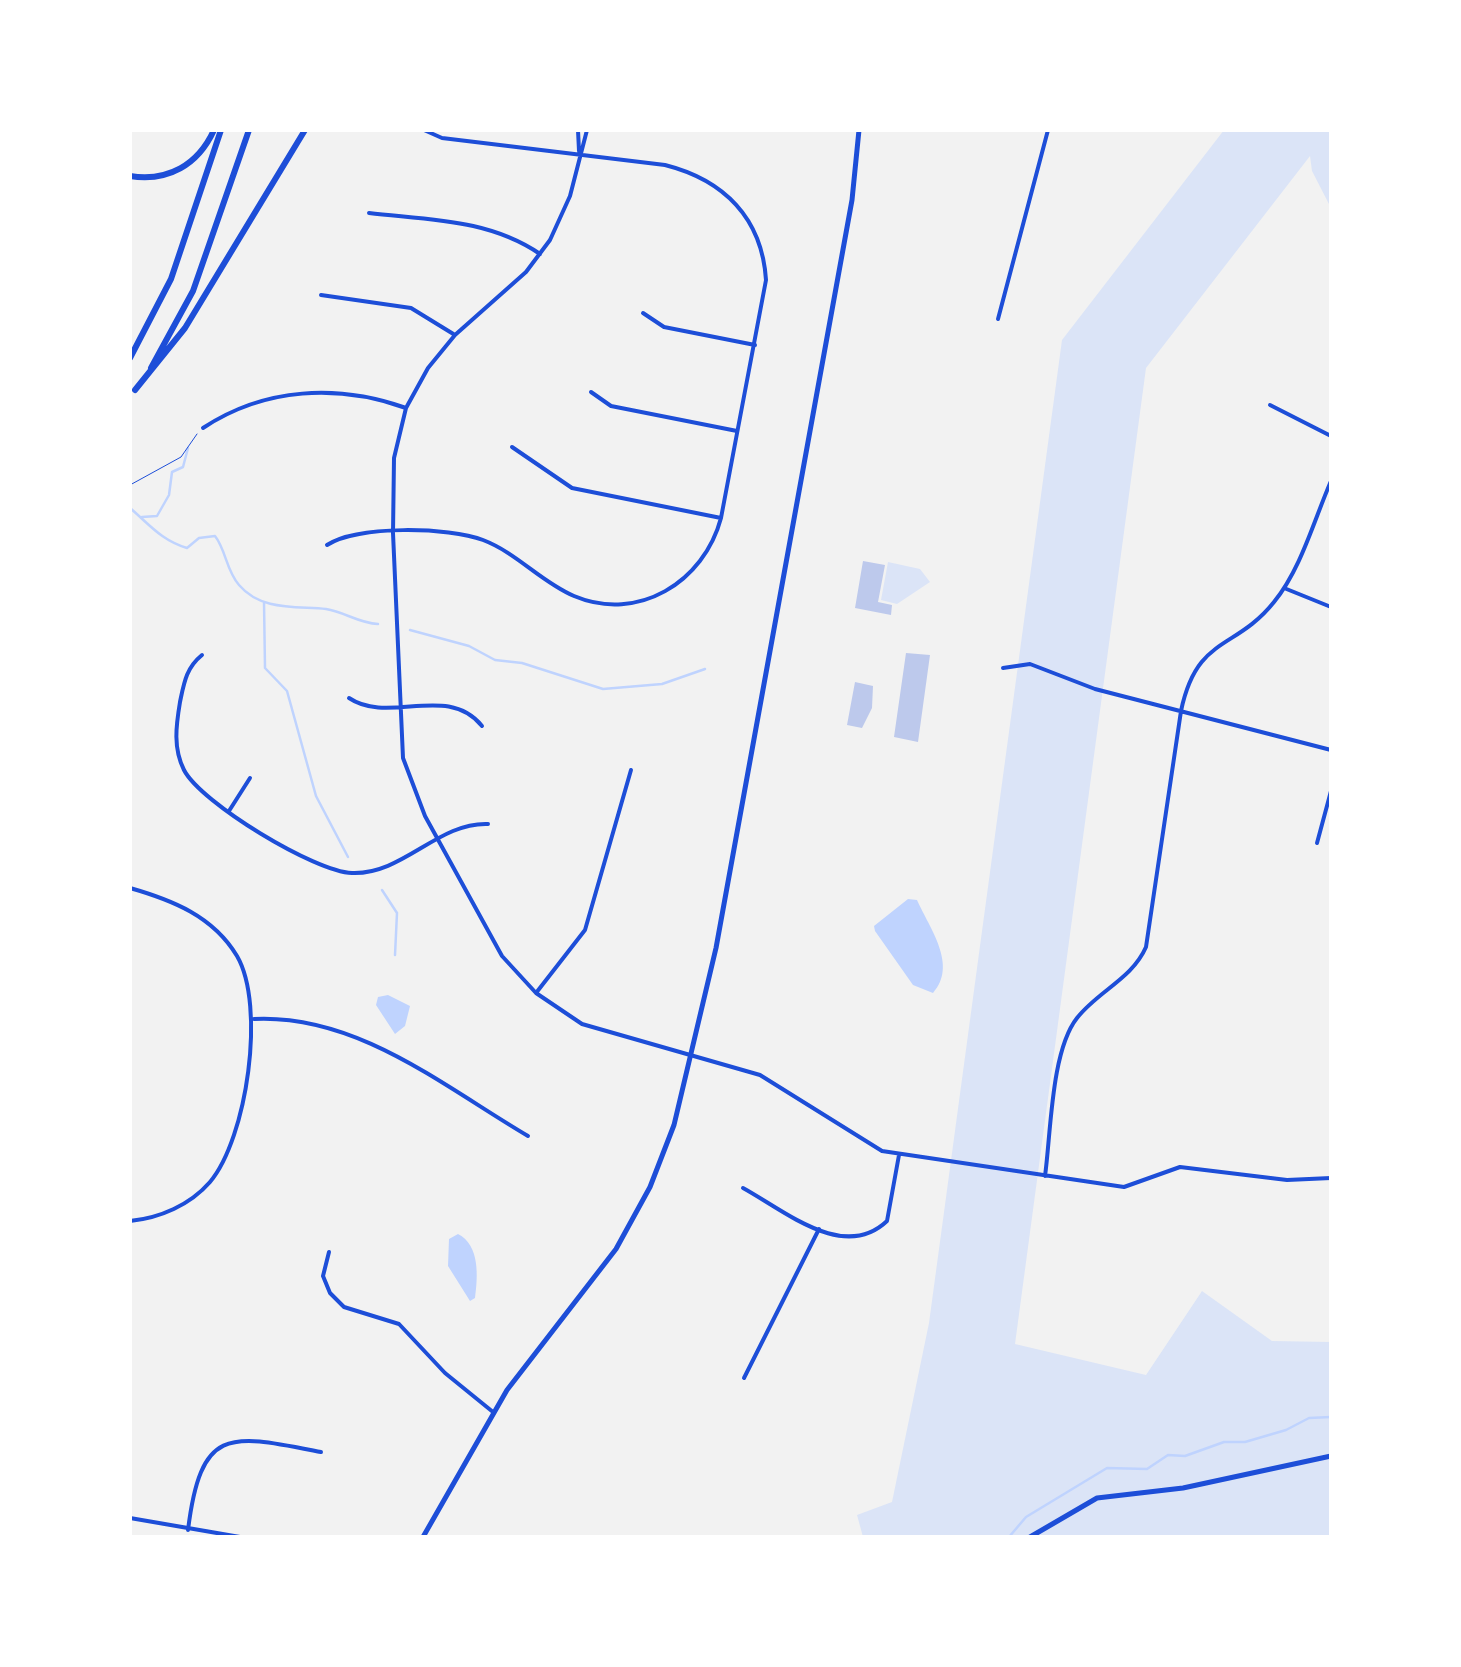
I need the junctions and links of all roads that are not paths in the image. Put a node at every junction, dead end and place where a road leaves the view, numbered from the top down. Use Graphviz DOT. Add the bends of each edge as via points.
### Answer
graph roads {
  1 [pos="214,130"];
  2 [pos="222,130"];
  3 [pos="249,130"];
  4 [pos="305,130"];
  5 [pos="424,130"];
  6 [pos="578,130"];
  7 [pos="587,130"];
  8 [pos="859,130"];
  9 [pos="1048,130"];
  10 [pos="580,156"];
  11 [pos="130,176"];
  12 [pos="369,213"];
  13 [pos="540,254"];
  14 [pos="321,295"];
  15 [pos="643,313"];
  16 [pos="998,319"];
  17 [pos="455,336"];
  18 [pos="755,345"];
  19 [pos="130,358"];
  20 [pos="591,392"];
  21 [pos="133,394"];
  22 [pos="1270,405"];
  23 [pos="406,408"];
  24 [pos="204,428"];
  25 [pos="737,431"];
  26 [pos="1331,436"];
  27 [pos="512,447"];
  28 [pos="1331,481"];
  29 [pos="721,518"];
  30 [pos="393,534"];
  31 [pos="326,545"];
  32 [pos="1284,588"];
  33 [pos="1331,607"];
  34 [pos="202,654"];
  35 [pos="1003,668"];
  36 [pos="348,698"];
  37 [pos="399,705"];
  38 [pos="1181,711"];
  39 [pos="482,726"];
  40 [pos="1331,750"];
  41 [pos="631,770"];
  42 [pos="250,778"];
  43 [pos="1331,791"];
  44 [pos="229,811"];
  45 [pos="488,824"];
  46 [pos="438,840"];
  47 [pos="1317,843"];
  48 [pos="130,888"];
  49 [pos="536,993"];
  50 [pos="254,1018"];
  51 [pos="693,1055"];
  52 [pos="528,1136"];
  53 [pos="899,1155"];
  54 [pos="1045,1176"];
  55 [pos="1331,1178"];
  56 [pos="743,1188"];
  57 [pos="130,1221"];
  58 [pos="819,1229"];
  59 [pos="329,1252"];
  60 [pos="744,1378"];
  61 [pos="493,1412"];
  62 [pos="320,1452"];
  63 [pos="1331,1456"];
  64 [pos="130,1518"];
  65 [pos="188,1530"];
  66 [pos="241,1537"];
  67 [pos="318,1537"];
  68 [pos="423,1537"];
  69 [pos="1030,1537"];
  1 -- 11 [label="highway" via="186,166 162,176"];
  2 -- 19 [label="highway" via="171,279"];
  3 -- 21 [label="highway" via="193,291"];
  4 -- 21 [label="highway" via="184,328"];
  5 -- 10 [label="street"];
  6 -- 10 [label="street"];
  7 -- 10 [label="street"];
  8 -- 51 [label="main road" via="852,200"];
  9 -- 16 [label="street"];
  10 -- 13 [label="street" via="564,211"];
  10 -- 18 [label="street" via="691,172 740,208 765,265"];
  12 -- 13 [label="street" via="481,226"];
  13 -- 17 [label="street"];
  14 -- 17 [label="street" via="411,308"];
  15 -- 18 [label="street" via="664,326"];
  17 -- 23 [label="street"];
  18 -- 25 [label="street"];
  20 -- 25 [label="street" via="611,406"];
  22 -- 26 [label="street"];
  23 -- 24 [label="street" via="365,396 308,393 266,399"];
  23 -- 30 [label="street" via="394,458"];
  25 -- 29 [label="street"];
  27 -- 29 [label="street" via="572,488"];
  28 -- 32 [label="street"];
  29 -- 30 [label="street" via="710,548 683,580 656,597 622,604 573,596 482,540 440,531"];
  30 -- 31 [label="street" via="350,534"];
  30 -- 37 [label="street"];
  32 -- 33 [label="street"];
  32 -- 38 [label="street" via="1262,615 1197,664"];
  34 -- 44 [label="street" via="186,677 176,724 178,753 196,788"];
  35 -- 38 [label="street" via="1030,664"];
  36 -- 37 [label="street"];
  37 -- 39 [label="street" via="451,706"];
  37 -- 46 [label="street" via="408,777"];
  38 -- 40 [label="street"];
  38 -- 54 [label="street" via="1146,947 1135,967 1070,1028"];
  41 -- 49 [label="street" via="584,930"];
  42 -- 44 [label="street"];
  43 -- 47 [label="street"];
  44 -- 46 [label="street" via="316,864 342,872 381,868"];
  45 -- 46 [label="street" via="463,826"];
  46 -- 49 [label="street" via="485,930"];
  48 -- 50 [label="street" via="177,904 224,938 250,984"];
  49 -- 51 [label="street" via="612,1036"];
  50 -- 52 [label="street" via="312,1022 361,1038"];
  50 -- 57 [label="street" via="236,1120 220,1167 184,1204"];
  51 -- 53 [label="street" via="760,1074 861,1141"];
  51 -- 61 [label="main road" via="664,1153 633,1220"];
  53 -- 54 [label="street"];
  53 -- 58 [label="street" via="892,1210 878,1228 850,1239"];
  54 -- 55 [label="street" via="1124,1187 1180,1167 1287,1180"];
  56 -- 58 [label="street"];
  58 -- 60 [label="street"];
  59 -- 61 [label="street" via="324,1276 336,1300 407,1330"];
  61 -- 68 [label="main road"];
  62 -- 65 [label="street" via="244,1438 218,1448 199,1469"];
  63 -- 69 [label="main road" via="1183,1488 1097,1498"];
  64 -- 65 [label="street"];
  65 -- 66 [label="street"];
  66 -- 67 [label="street"];
}
